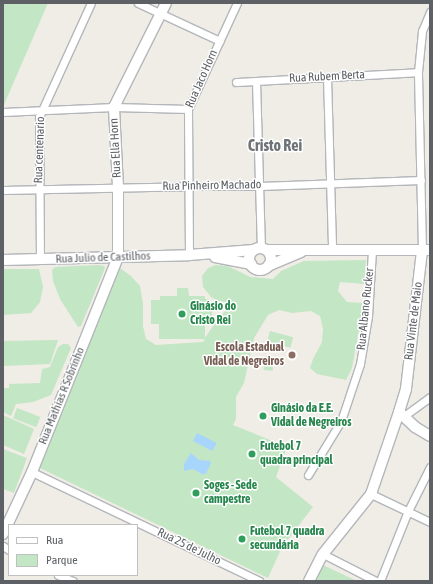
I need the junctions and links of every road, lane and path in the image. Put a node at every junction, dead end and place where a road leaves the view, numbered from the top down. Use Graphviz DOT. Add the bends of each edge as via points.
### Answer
graph roads {
  1 [pos="92,3"];
  2 [pos="138,3"];
  3 [pos="166,3"];
  4 [pos="236,3"];
  5 [pos="430,12"];
  6 [pos="161,14"];
  7 [pos="220,40"];
  8 [pos="418,72"];
  9 [pos="327,77"];
  10 [pos="256,81"];
  11 [pos="236,82"];
  12 [pos="114,107"];
  13 [pos="188,109"];
  14 [pos="41,110"];
  15 [pos="3,112"];
  16 [pos="421,180"];
  17 [pos="329,183"];
  18 [pos="187,186"];
  19 [pos="260,186"];
  20 [pos="118,188"];
  21 [pos="3,190"];
  22 [pos="38,190"];
  23 [pos="261,249"];
  24 [pos="332,249"];
  25 [pos="306,250"];
  26 [pos="372,250"];
  27 [pos="426,250"];
  28 [pos="204,254"];
  29 [pos="189,255"];
  30 [pos="118,257"];
  31 [pos="3,260"];
  32 [pos="40,260"];
  33 [pos="250,264"];
  34 [pos="268,266"];
  35 [pos="430,397"];
  36 [pos="402,414"];
  37 [pos="430,436"];
  38 [pos="430,467"];
  39 [pos="32,472"];
  40 [pos="308,475"];
  41 [pos="371,494"];
  42 [pos="408,511"];
  43 [pos="430,522"];
  44 [pos="3,534"];
  45 [pos="323,554"];
  46 [pos="60,576"];
  47 [pos="72,581"];
  48 [pos="259,581"];
  49 [pos="309,581"];
  50 [pos="376,581"];
  51 [pos="380,581"];
  1 -- 14 [label="street, Rua centenario"];
  2 -- 6 [label="street"];
  3 -- 6 [label="main road, Rua Ella Horn"];
  4 -- 7 [label="street, Rua Jaco Horn"];
  5 -- 8 [label="street, Rua Vinte de Maio" via="422,31"];
  6 -- 7 [label="street"];
  6 -- 12 [label="main road, Rua Ella Horn"];
  7 -- 13 [label="street, Rua Jaco Horn"];
  8 -- 9 [label="street, Rua Rubem Berta"];
  8 -- 16 [label="street, Rua Vinte de Maio"];
  9 -- 10 [label="street, Rua Rubem Berta"];
  9 -- 17 [label="street"];
  10 -- 11 [label="street, Rua Rubem Berta"];
  10 -- 19 [label="street"];
  12 -- 13 [label="street"];
  12 -- 14 [label="street"];
  12 -- 20 [label="main road, Rua Ella Horn"];
  13 -- 18 [label="street, Rua Jaco Horn"];
  14 -- 15 [label="street"];
  14 -- 22 [label="street, Rua centenario"];
  16 -- 17 [label="street, Rua Pinheiro Machado"];
  16 -- 27 [label="street, Rua Vinte de Maio"];
  17 -- 19 [label="street, Rua Pinheiro Machado"];
  17 -- 24 [label="street"];
  18 -- 19 [label="street, Rua Pinheiro Machado"];
  18 -- 20 [label="street, Rua Pinheiro Machado"];
  18 -- 29 [label="street, Rua Jaco Horn"];
  19 -- 23 [label="street"];
  20 -- 22 [label="street, Rua Pinheiro Machado"];
  20 -- 30 [label="main road, Rua Ella Horn"];
  21 -- 22 [label="street, Rua Pinheiro Machado"];
  22 -- 32 [label="street, Rua centenario"];
  23 -- 25 [label="main road, Rua Julio de Castilhos"];
  23 -- 28 [label="main road, Rua Julio de Castilhos"];
  23 -- 33 [label="main road" via="250,256"];
  23 -- 34 [label="main road" via="272,260"];
  24 -- 25 [label="main road, Rua Julio de Castilhos"];
  24 -- 26 [label="main road, Rua Julio de Castilhos"];
  25 -- 34 [label="main road, Rua Julio de Castilhos"];
  26 -- 27 [label="main road, Rua Julio de Castilhos"];
  26 -- 40 [label="street, Rua Albano Rucker" via="368,316 360,364 341,421"];
  27 -- 36 [label="main road, Rua Vinte de Maio"];
  28 -- 29 [label="main road, Rua Julio de Castilhos"];
  28 -- 33 [label="main road, Rua Julio de Castilhos"];
  29 -- 30 [label="main road, Rua Julio de Castilhos"];
  30 -- 32 [label="main road, Rua Julio de Castilhos"];
  30 -- 39 [label="main road, Rua Mathias R Sobrinho"];
  31 -- 32 [label="main road, Rua Julio de Castilhos"];
  33 -- 34 [label="main road" via="259,270"];
  35 -- 36 [label="street"];
  36 -- 37 [label="main road" via="415,427"];
  36 -- 41 [label="main road, Rua Vinte de Maio"];
  38 -- 42 [label="street"];
  39 -- 44 [label="main road, Rua Mathias R Sobrinho"];
  39 -- 48 [label="street, Rua 25 de Julho"];
  41 -- 42 [label="street"];
  41 -- 45 [label="main road, Rua Vinte de Maio"];
  42 -- 43 [label="street"];
  42 -- 51 [label="street"];
  45 -- 49 [label="main road, Rua Vinte de Maio"];
  45 -- 50 [label="street"];
  46 -- 47 [label="street"];
}
